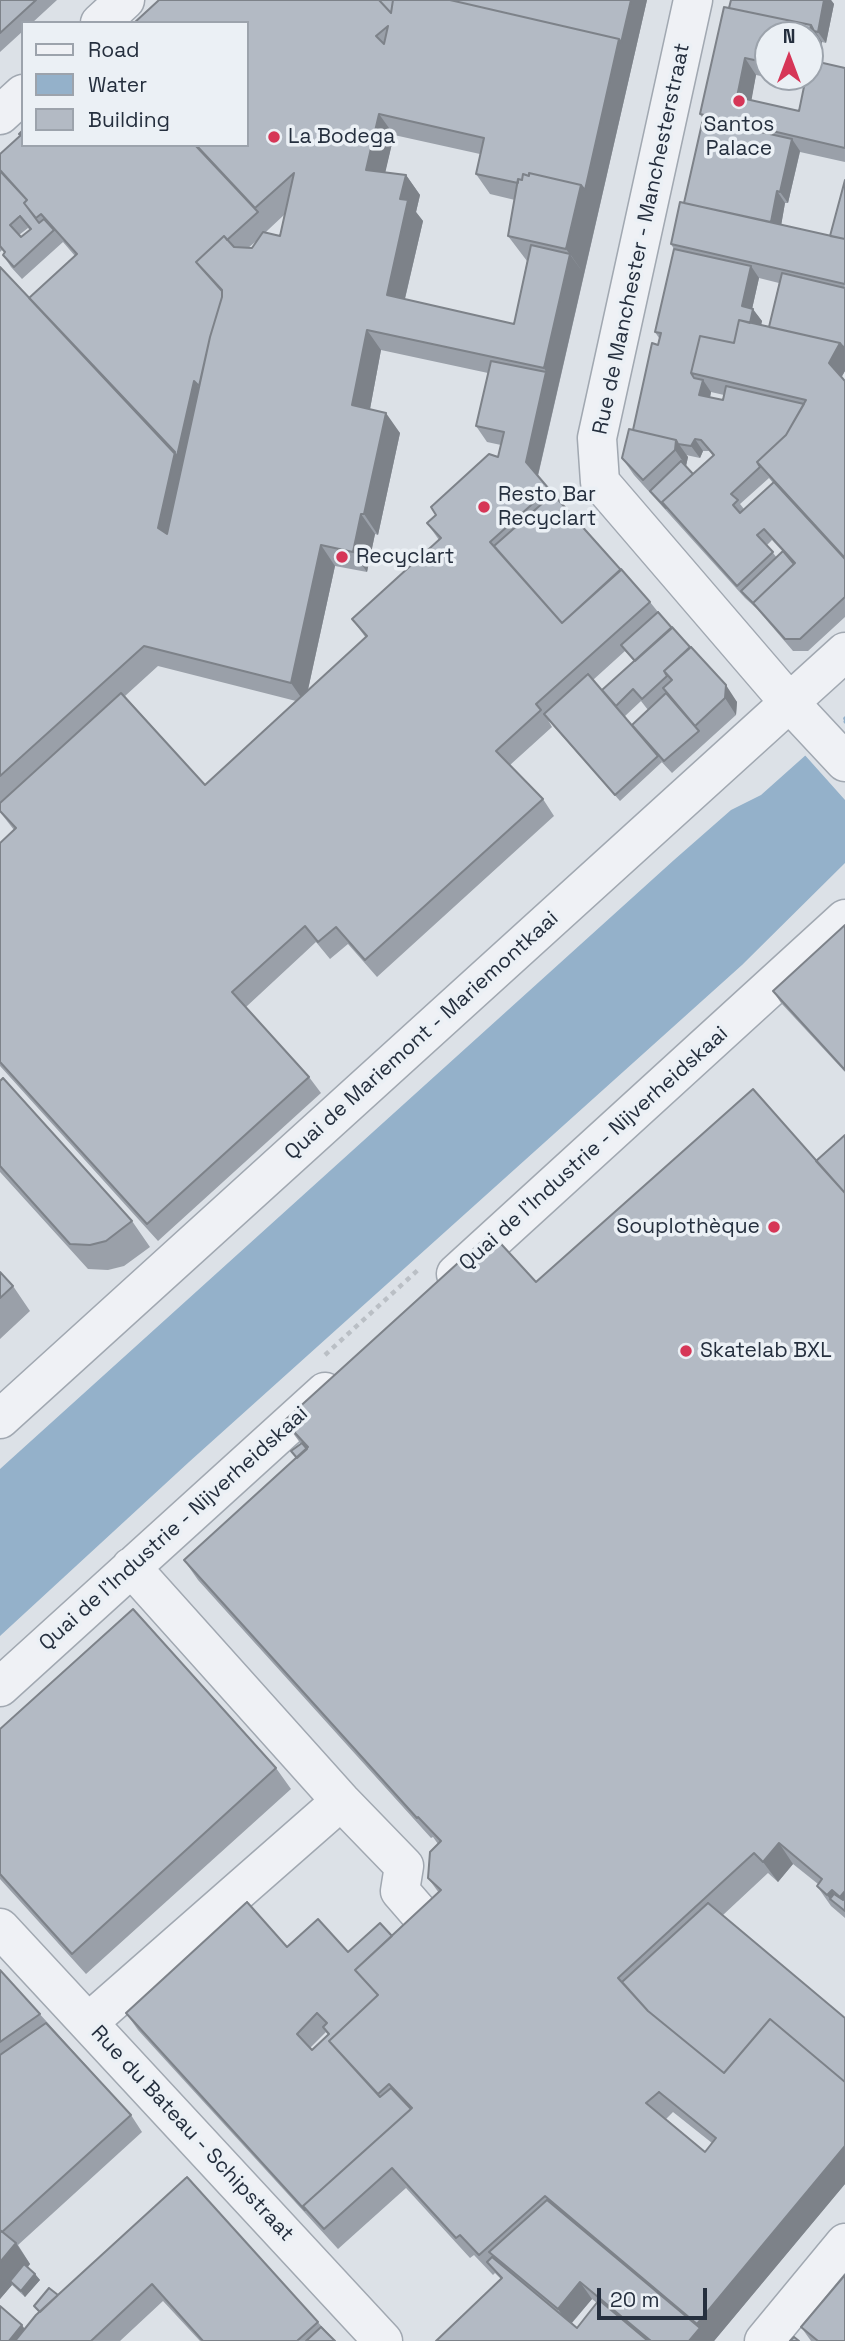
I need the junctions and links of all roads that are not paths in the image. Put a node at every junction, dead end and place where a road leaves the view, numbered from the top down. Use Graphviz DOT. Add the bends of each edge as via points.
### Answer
graph roads {
  1 [pos="125,0"];
  2 [pos="694,0"];
  3 [pos="102,21"];
  4 [pos="21,96"];
  5 [pos="0,115"];
  6 [pos="845,652"];
  7 [pos="801,715"];
  8 [pos="845,762"];
  9 [pos="845,919"];
  10 [pos="432,1296"];
  11 [pos="349,1371"];
  12 [pos="0,1419"];
  13 [pos="131,1567"];
  14 [pos="0,1687"];
  15 [pos="341,1801"];
  16 [pos="426,1921"];
  17 [pos="0,1928"];
  18 [pos="89,2022"];
  19 [pos="845,2244"];
  20 [pos="383,2341"];
  21 [pos="764,2341"];
  1 -- 3 [label="street"];
  2 -- 7 [label="street, Rue de Manchester - Manchesterstraat" via="597,438 600,482"];
  4 -- 5 [label="street"];
  6 -- 7 [label="street, Quai de Mariemont - Mariemontkaai"];
  7 -- 8 [label="street, Rue de Manchester - Manchesterstraat"];
  7 -- 12 [label="street, Quai de Mariemont - Mariemontkaai"];
  9 -- 10 [label="street, Quai de l'Industrie - Nijverheidskaai"];
  11 -- 13 [label="street, Quai de l'Industrie - Nijverheidskaai"];
  13 -- 14 [label="street, Quai de l'Industrie - Nijverheidskaai"];
  13 -- 15 [label="street"];
  15 -- 16 [label="street" via="404,1866 400,1891"];
  15 -- 18 [label="street"];
  17 -- 18 [label="street, Rue du Bateau - Schipstraat"];
  18 -- 20 [label="street, Rue du Bateau - Schipstraat"];
  19 -- 21 [label="street"];
}
